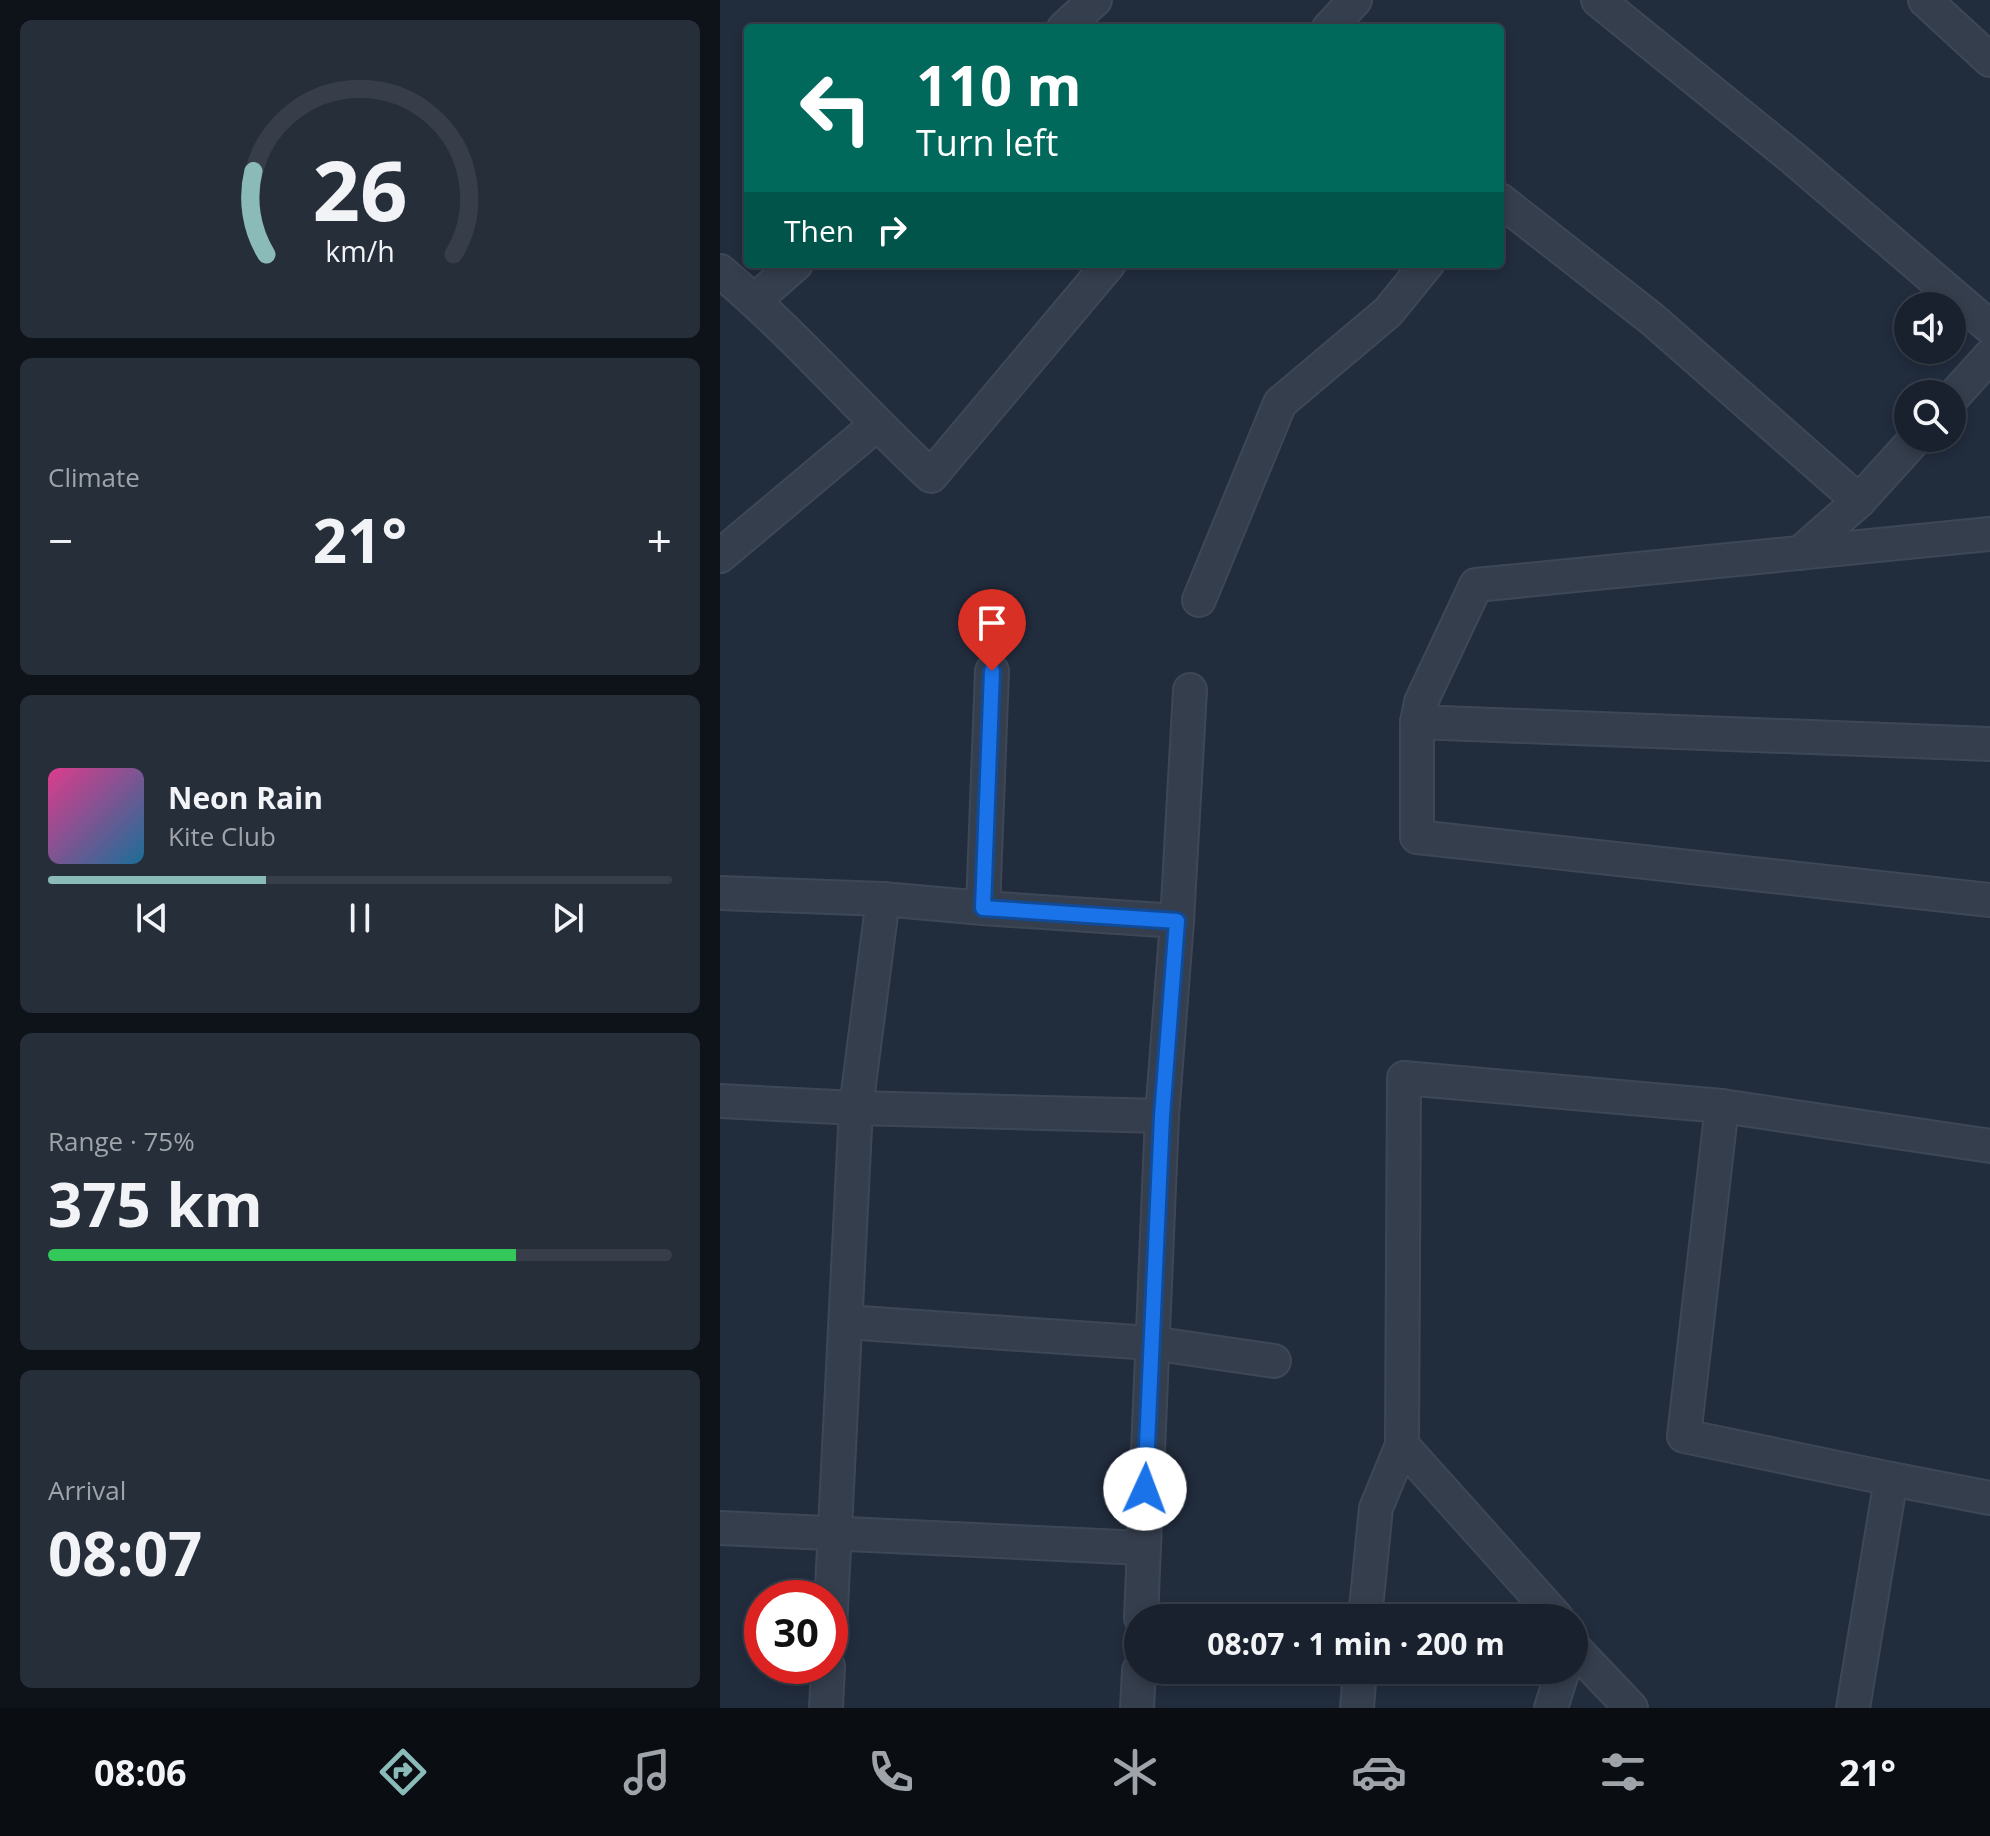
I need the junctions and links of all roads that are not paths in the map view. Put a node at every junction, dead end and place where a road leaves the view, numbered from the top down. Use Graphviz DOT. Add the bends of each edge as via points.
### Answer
graph roads {
  1 [pos="1095,0"];
  2 [pos="1355,0"];
  3 [pos="1598,0"];
  4 [pos="1925,0"];
  5 [pos="1068,24"];
  6 [pos="1333,24"];
  7 [pos="1990,60"];
  8 [pos="1504,203"];
  9 [pos="791,268"];
  10 [pos="1106,268"];
  11 [pos="1424,268"];
  12 [pos="720,271"];
  13 [pos="755,300"];
  14 [pos="1990,327"];
  15 [pos="1990,356"];
  16 [pos="1966,383"];
  17 [pos="876,425"];
  18 [pos="1903,452"];
  19 [pos="1859,501"];
  20 [pos="1990,534"];
  21 [pos="1800,553"];
  22 [pos="720,556"];
  23 [pos="1199,600"];
  24 [pos="992,671"];
  25 [pos="1190,690"];
  26 [pos="1417,722"];
  27 [pos="1990,744"];
  28 [pos="720,893"];
  29 [pos="883,899"];
  30 [pos="1990,900"];
  31 [pos="983,908"];
  32 [pos="1177,921"];
  33 [pos="720,1101"];
  34 [pos="1722,1106"];
  35 [pos="856,1108"];
  36 [pos="1162,1116"];
  37 [pos="1990,1146"];
  38 [pos="846,1322"];
  39 [pos="1151,1343"];
  40 [pos="1274,1361"];
  41 [pos="1402,1445"];
  42 [pos="1891,1479"];
  43 [pos="1990,1498"];
  44 [pos="720,1528"];
  45 [pos="835,1533"];
  46 [pos="1143,1548"];
  47 [pos="833,1580"];
  48 [pos="1141,1604"];
  49 [pos="1366,1604"];
  50 [pos="1544,1604"];
  51 [pos="1588,1662"];
  52 [pos="827,1684"];
  53 [pos="1138,1684"];
  54 [pos="1359,1684"];
  55 [pos="1559,1684"];
  56 [pos="826,1708"];
  57 [pos="1137,1708"];
  58 [pos="1357,1708"];
  59 [pos="1551,1708"];
  60 [pos="1631,1708"];
  61 [pos="1853,1708"];
  1 -- 5 [label="street"];
  2 -- 6 [label="street"];
  3 -- 14 [label="street"];
  4 -- 7 [label="street"];
  8 -- 19 [label="street" via="1652,319"];
  9 -- 13 [label="street"];
  10 -- 17 [label="street" via="931,476"];
  11 -- 23 [label="street" via="1388,312 1280,403"];
  12 -- 13 [label="street"];
  13 -- 17 [label="street"];
  15 -- 16 [label="street"];
  17 -- 22 [label="street"];
  18 -- 19 [label="street"];
  19 -- 21 [label="street"];
  20 -- 21 [label="street"];
  21 -- 26 [label="street" via="1476,585 1421,702"];
  24 -- 31 [label="street"];
  25 -- 32 [label="street"];
  26 -- 27 [label="street"];
  26 -- 30 [label="street" via="1417,837"];
  28 -- 29 [label="street"];
  29 -- 31 [label="street"];
  29 -- 35 [label="street"];
  31 -- 32 [label="street"];
  32 -- 36 [label="street"];
  33 -- 35 [label="street"];
  34 -- 37 [label="street"];
  34 -- 41 [label="street" via="1404,1078"];
  34 -- 42 [label="street" via="1684,1436"];
  35 -- 36 [label="street"];
  35 -- 38 [label="street"];
  36 -- 39 [label="street"];
  38 -- 39 [label="street"];
  38 -- 45 [label="street"];
  39 -- 40 [label="street"];
  39 -- 46 [label="street"];
  41 -- 49 [label="street" via="1376,1508"];
  41 -- 50 [label="street"];
  42 -- 43 [label="street"];
  42 -- 61 [label="street"];
  44 -- 45 [label="street"];
  45 -- 46 [label="street"];
  45 -- 47 [label="street"];
  46 -- 48 [label="street"];
  51 -- 60 [label="street"];
  52 -- 56 [label="street"];
  53 -- 57 [label="street"];
  54 -- 58 [label="street"];
  55 -- 59 [label="street"];
}
